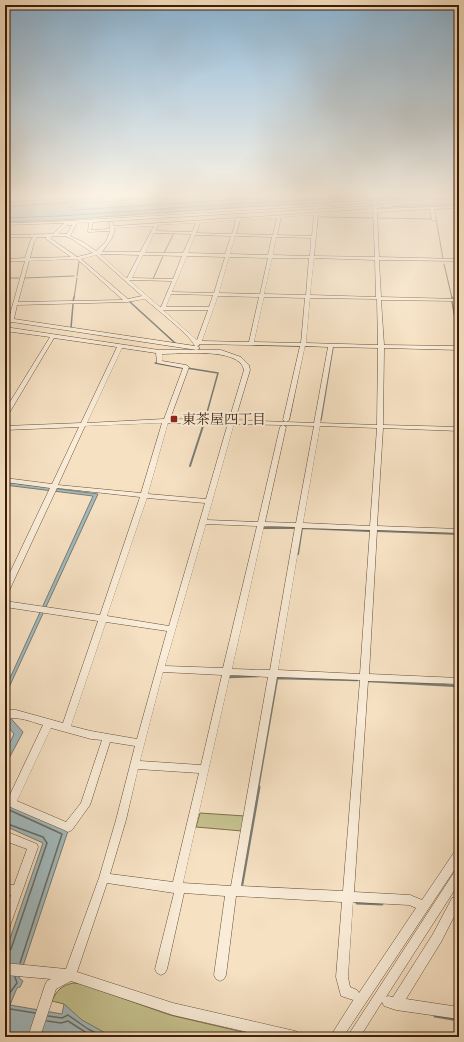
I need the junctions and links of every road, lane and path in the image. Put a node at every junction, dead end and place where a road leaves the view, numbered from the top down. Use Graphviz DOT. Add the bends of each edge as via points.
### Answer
graph roads {
  1 [pos="31,246"];
  2 [pos="58,246"];
  3 [pos="84,246"];
  4 [pos="103,246"];
  5 [pos="147,246"];
  6 [pos="188,246"];
  7 [pos="231,246"];
  8 [pos="272,246"];
  9 [pos="313,246"];
  10 [pos="377,246"];
  11 [pos="96,253"];
  12 [pos="143,254"];
  13 [pos="184,255"];
  14 [pos="228,256"];
  15 [pos="270,256"];
  16 [pos="312,257"];
  17 [pos="77,258"];
  18 [pos="378,258"];
  19 [pos="27,259"];
  20 [pos="5,260"];
  21 [pos="459,260"];
  22 [pos="127,279"];
  23 [pos="174,280"];
  24 [pos="169,293"];
  25 [pos="216,294"];
  26 [pos="261,295"];
  27 [pos="308,296"];
  28 [pos="145,297"];
  29 [pos="380,298"];
  30 [pos="459,300"];
  31 [pos="127,302"];
  32 [pos="15,304"];
  33 [pos="161,308"];
  34 [pos="211,309"];
  35 [pos="8,319"];
  36 [pos="5,325"];
  37 [pos="5,329"];
  38 [pos="53,336"];
  39 [pos="251,344"];
  40 [pos="303,345"];
  41 [pos="331,345"];
  42 [pos="120,346"];
  43 [pos="381,346"];
  44 [pos="198,347"];
  45 [pos="459,348"];
  46 [pos="158,352"];
  47 [pos="5,414"];
  48 [pos="166,421"];
  49 [pos="233,422"];
  50 [pos="317,424"];
  51 [pos="82,425"];
  52 [pos="380,426"];
  53 [pos="5,428"];
  54 [pos="459,429"];
  55 [pos="5,480"];
  56 [pos="53,489"];
  57 [pos="144,496"];
  58 [pos="209,501"];
  59 [pos="204,522"];
  60 [pos="261,524"];
  61 [pos="300,526"];
  62 [pos="374,528"];
  63 [pos="459,531"];
  64 [pos="5,591"];
  65 [pos="5,604"];
  66 [pos="102,618"];
  67 [pos="172,629"];
  68 [pos="160,669"];
  69 [pos="226,673"];
  70 [pos="273,675"];
  71 [pos="364,678"];
  72 [pos="459,681"];
  73 [pos="7,715"];
  74 [pos="49,723"];
  75 [pos="66,728"];
  76 [pos="107,738"];
  77 [pos="140,743"];
  78 [pos="135,765"];
  79 [pos="204,769"];
  80 [pos="5,836"];
  81 [pos="459,854"];
  82 [pos="459,874"];
  83 [pos="104,878"];
  84 [pos="178,888"];
  85 [pos="5,889"];
  86 [pos="17,891"];
  87 [pos="233,891"];
  88 [pos="349,898"];
  89 [pos="441,902"];
  90 [pos="458,903"];
  91 [pos="423,906"];
  92 [pos="5,926"];
  93 [pos="5,969"];
  94 [pos="161,969"];
  95 [pos="220,974"];
  96 [pos="70,975"];
  97 [pos="353,994"];
  98 [pos="459,1014"];
  99 [pos="34,1037"];
  100 [pos="295,1037"];
  101 [pos="336,1037"];
  102 [pos="353,1037"];
  1 -- 19 [label="street"];
  2 -- 17 [label="street"];
  3 -- 11 [label="street"];
  4 -- 11 [label="street"];
  5 -- 12 [label="street"];
  6 -- 13 [label="street"];
  7 -- 14 [label="street"];
  8 -- 15 [label="street"];
  9 -- 16 [label="street"];
  10 -- 18 [label="street"];
  11 -- 12 [label="street"];
  11 -- 17 [label="street"];
  11 -- 22 [label="street"];
  12 -- 13 [label="street"];
  12 -- 22 [label="street"];
  13 -- 14 [label="street"];
  13 -- 23 [label="street"];
  14 -- 15 [label="street"];
  14 -- 25 [label="street"];
  15 -- 16 [label="street"];
  15 -- 26 [label="street"];
  16 -- 18 [label="street"];
  16 -- 27 [label="street"];
  17 -- 19 [label="street"];
  17 -- 31 [label="street"];
  18 -- 21 [label="street"];
  18 -- 29 [label="street"];
  19 -- 20 [label="street"];
  19 -- 32 [label="street"];
  22 -- 23 [label="street"];
  22 -- 28 [label="street"];
  23 -- 24 [label="street"];
  24 -- 25 [label="street"];
  24 -- 33 [label="street"];
  25 -- 26 [label="street"];
  25 -- 34 [label="street"];
  26 -- 27 [label="street"];
  26 -- 39 [label="street"];
  27 -- 29 [label="street"];
  27 -- 40 [label="street"];
  28 -- 31 [label="street"];
  28 -- 33 [label="street"];
  29 -- 30 [label="street"];
  29 -- 43 [label="street"];
  31 -- 32 [label="street"];
  32 -- 35 [label="street"];
  33 -- 34 [label="street"];
  33 -- 44 [label="street"];
  34 -- 44 [label="street"];
  35 -- 36 [label="street"];
  35 -- 44 [label="street"];
  37 -- 38 [label="street"];
  38 -- 42 [label="street"];
  38 -- 47 [label="street"];
  39 -- 40 [label="street"];
  39 -- 44 [label="street"];
  40 -- 41 [label="street"];
  40 -- 60 [label="street"];
  41 -- 43 [label="street"];
  41 -- 50 [label="street"];
  42 -- 46 [label="street"];
  42 -- 51 [label="street"];
  43 -- 45 [label="street"];
  43 -- 52 [label="street"];
  44 -- 46 [label="street"];
  44 -- 49 [label="street" via="228,353 246,365 246,375"];
  46 -- 48 [label="street" via="159,362 186,367 170,416"];
  48 -- 49 [label="street"];
  48 -- 51 [label="street"];
  48 -- 57 [label="street"];
  49 -- 50 [label="street"];
  49 -- 58 [label="street"];
  50 -- 52 [label="street"];
  50 -- 61 [label="street"];
  51 -- 53 [label="street"];
  51 -- 56 [label="street"];
  52 -- 54 [label="street"];
  52 -- 62 [label="street"];
  55 -- 56 [label="street"];
  56 -- 57 [label="street"];
  56 -- 64 [label="street"];
  57 -- 58 [label="street"];
  57 -- 66 [label="street"];
  58 -- 59 [label="street"];
  59 -- 60 [label="street"];
  59 -- 67 [label="street"];
  60 -- 61 [label="street"];
  60 -- 69 [label="street"];
  61 -- 62 [label="street"];
  61 -- 70 [label="street"];
  62 -- 63 [label="street"];
  62 -- 71 [label="street"];
  65 -- 66 [label="street"];
  66 -- 67 [label="street"];
  66 -- 75 [label="street"];
  67 -- 68 [label="street"];
  68 -- 69 [label="street"];
  68 -- 77 [label="street"];
  69 -- 70 [label="street"];
  69 -- 79 [label="street"];
  70 -- 71 [label="street"];
  70 -- 87 [label="street"];
  71 -- 72 [label="street"];
  71 -- 88 [label="street"];
  73 -- 74 [label="street" via="16,714"];
  74 -- 75 [label="street"];
  74 -- 76 [label="street" via="11,803 68,827 85,805"];
  75 -- 76 [label="street"];
  76 -- 77 [label="street"];
  77 -- 78 [label="street"];
  78 -- 79 [label="street"];
  78 -- 83 [label="street"];
  79 -- 84 [label="street"];
  80 -- 86 [label="street" via="33,847"];
  81 -- 91 [label="street"];
  82 -- 89 [label="street"];
  83 -- 84 [label="street"];
  83 -- 96 [label="street"];
  84 -- 87 [label="street"];
  84 -- 94 [label="street"];
  85 -- 86 [label="street"];
  86 -- 92 [label="street"];
  87 -- 88 [label="street"];
  87 -- 95 [label="street"];
  88 -- 91 [label="street" via="410,900"];
  88 -- 97 [label="street" via="342,977 345,992"];
  89 -- 90 [label="street"];
  89 -- 102 [label="street"];
  90 -- 98 [label="street" via="392,1003"];
  91 -- 101 [label="street"];
  93 -- 96 [label="street"];
  96 -- 99 [label="street" via="51,985"];
  96 -- 100 [label="street" via="173,1009"];
}
